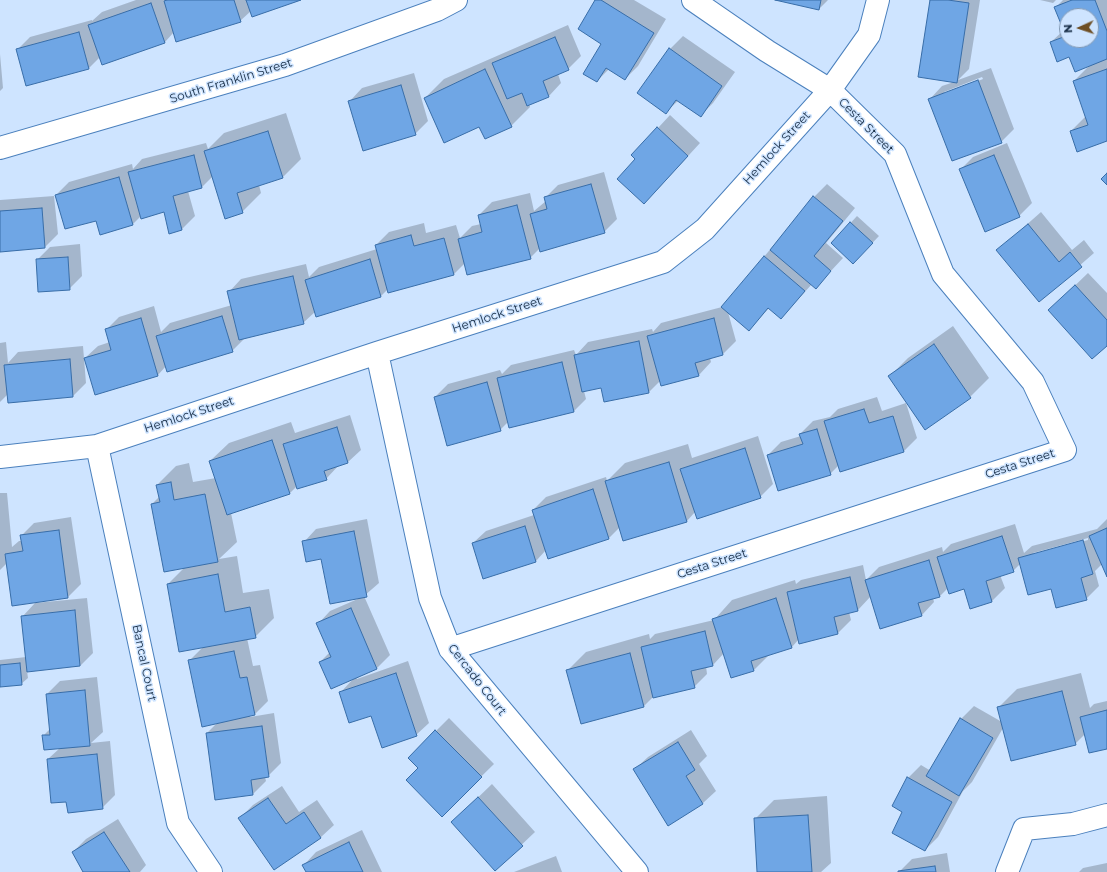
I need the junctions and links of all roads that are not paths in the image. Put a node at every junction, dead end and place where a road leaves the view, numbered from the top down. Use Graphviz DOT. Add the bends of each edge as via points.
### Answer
graph roads {
  1 [pos="456,0"];
  2 [pos="693,0"];
  3 [pos="878,0"];
  4 [pos="830,90"];
  5 [pos="0,148"];
  6 [pos="377,353"];
  7 [pos="97,446"];
  8 [pos="0,457"];
  9 [pos="450,649"];
  10 [pos="1107,815"];
  11 [pos="211,872"];
  12 [pos="637,872"];
  13 [pos="1007,872"];
  1 -- 5 [label="street, South Franklin Street" via="437,10 285,65"];
  2 -- 4 [label="street, Cesta Street"];
  3 -- 4 [label="street, Hemlock Street" via="869,35"];
  4 -- 6 [label="street, Hemlock Street" via="705,229 663,262"];
  4 -- 9 [label="street, Cesta Street" via="895,154 943,274 1033,382 1065,450"];
  6 -- 7 [label="street, Hemlock Street"];
  6 -- 9 [label="street, Cercado Court" via="430,598"];
  7 -- 8 [label="street, Hemlock Street"];
  7 -- 11 [label="street, Bancal Court" via="178,823"];
  9 -- 12 [label="street, Cercado Court"];
  10 -- 13 [label="street" via="1074,824 1024,829"];
}
